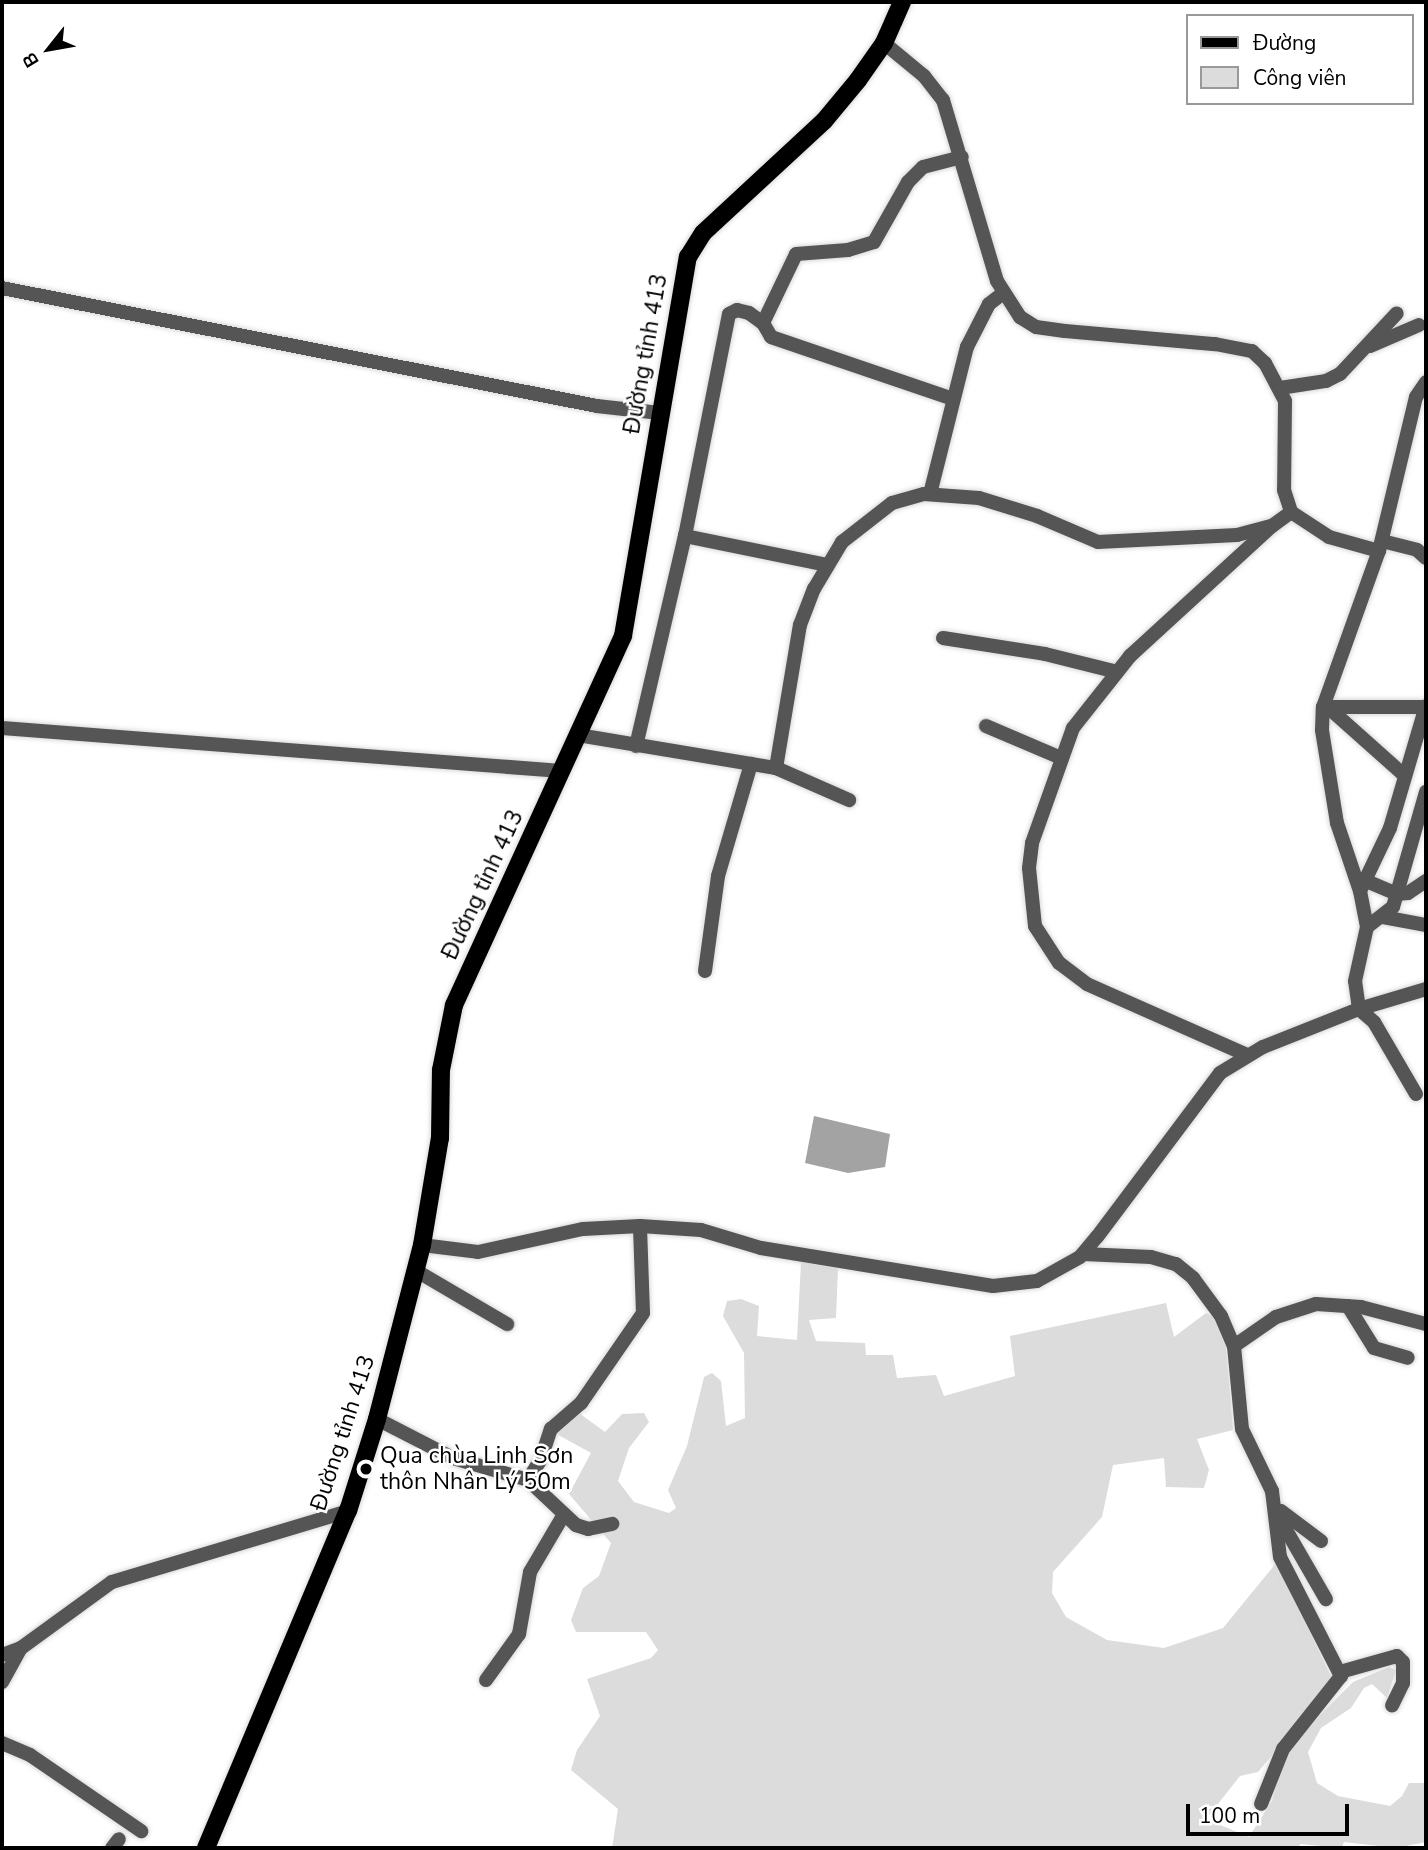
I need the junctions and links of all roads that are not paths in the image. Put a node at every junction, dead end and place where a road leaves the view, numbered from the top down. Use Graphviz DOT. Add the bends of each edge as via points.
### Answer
graph roads {
  1 [pos="902,2"];
  2 [pos="884,43"];
  3 [pos="962,157"];
  4 [pos="2,288"];
  5 [pos="1002,294"];
  6 [pos="1398,313"];
  7 [pos="763,323"];
  8 [pos="1419,325"];
  9 [pos="1369,347"];
  10 [pos="1426,382"];
  11 [pos="1280,388"];
  12 [pos="953,399"];
  13 [pos="660,413"];
  14 [pos="930,494"];
  15 [pos="1291,512"];
  16 [pos="1272,526"];
  17 [pos="685,536"];
  18 [pos="1380,546"];
  19 [pos="1426,558"];
  20 [pos="827,565"];
  21 [pos="943,638"];
  22 [pos="1116,672"];
  23 [pos="1426,707"];
  24 [pos="1327,708"];
  25 [pos="986,726"];
  26 [pos="2,728"];
  27 [pos="578,735"];
  28 [pos="636,746"];
  29 [pos="1061,758"];
  30 [pos="751,764"];
  31 [pos="776,768"];
  32 [pos="561,771"];
  33 [pos="1405,776"];
  34 [pos="1426,792"];
  35 [pos="849,800"];
  36 [pos="1426,881"];
  37 [pos="1362,885"];
  38 [pos="1397,894"];
  39 [pos="1383,916"];
  40 [pos="1426,925"];
  41 [pos="1367,927"];
  42 [pos="705,971"];
  43 [pos="1426,989"];
  44 [pos="1359,1009"];
  45 [pos="1247,1055"];
  46 [pos="1416,1094"];
  47 [pos="640,1226"];
  48 [pos="422,1245"];
  49 [pos="1083,1254"];
  50 [pos="415,1270"];
  51 [pos="1348,1306"];
  52 [pos="507,1324"];
  53 [pos="1426,1324"];
  54 [pos="1234,1346"];
  55 [pos="1408,1357"];
  56 [pos="377,1419"];
  57 [pos="528,1480"];
  58 [pos="1275,1507"];
  59 [pos="348,1511"];
  60 [pos="563,1516"];
  61 [pos="612,1524"];
  62 [pos="1321,1541"];
  63 [pos="1326,1599"];
  64 [pos="21,1648"];
  65 [pos="2,1655"];
  66 [pos="1340,1672"];
  67 [pos="485,1680"];
  68 [pos="2,1682"];
  69 [pos="1392,1706"];
  70 [pos="2,1743"];
  71 [pos="1261,1804"];
  72 [pos="141,1831"];
  73 [pos="206,1848"];
  1 -- 2 [label="main road, Đường tỉnh 413"];
  2 -- 3 [label="street" via="943,100"];
  2 -- 13 [label="main road, Đường tỉnh 413" via="824,121 725,212 688,257"];
  3 -- 5 [label="street"];
  3 -- 7 [label="street" via="923,167 908,182 874,242 848,250 796,254"];
  4 -- 13 [label="street" via="597,406"];
  5 -- 11 [label="street" via="1020,317 1036,327 1252,351"];
  5 -- 12 [label="street" via="989,304 967,347"];
  6 -- 9 [label="street"];
  7 -- 12 [label="street" via="771,337"];
  7 -- 17 [label="street" via="749,313 737,310 729,314"];
  8 -- 9 [label="street"];
  9 -- 11 [label="street" via="1326,381"];
  10 -- 18 [label="street" via="1416,397"];
  11 -- 15 [label="street" via="1288,449 1284,490"];
  12 -- 14 [label="street"];
  13 -- 27 [label="main road, Đường tỉnh 413" via="623,636"];
  14 -- 16 [label="street" via="990,501 1098,542 1237,535"];
  14 -- 20 [label="street" via="904,499 875,513 842,542"];
  15 -- 16 [label="street"];
  15 -- 18 [label="street" via="1329,537"];
  16 -- 22 [label="street"];
  17 -- 20 [label="street"];
  17 -- 28 [label="street"];
  18 -- 19 [label="street" via="1417,550"];
  18 -- 24 [label="street"];
  20 -- 31 [label="street" via="800,625"];
  21 -- 22 [label="street" via="1045,654"];
  22 -- 29 [label="street" via="1073,728"];
  23 -- 24 [label="street"];
  23 -- 33 [label="street"];
  24 -- 33 [label="street"];
  24 -- 37 [label="street" via="1322,730 1337,823"];
  25 -- 29 [label="street"];
  26 -- 32 [label="street"];
  27 -- 28 [label="street"];
  27 -- 32 [label="main road, Đường tỉnh 413"];
  28 -- 30 [label="street"];
  29 -- 45 [label="street" via="1032,843 1029,867 1035,926 1046,949 1087,985"];
  30 -- 31 [label="street"];
  30 -- 42 [label="street" via="718,876"];
  31 -- 35 [label="street"];
  32 -- 48 [label="main road, Đường tỉnh 413" via="524,862 454,1004 441,1070 440,1138"];
  33 -- 37 [label="street" via="1387,837"];
  34 -- 38 [label="street"];
  36 -- 38 [label="street" via="1408,893"];
  37 -- 38 [label="street"];
  37 -- 41 [label="street"];
  38 -- 39 [label="street"];
  39 -- 40 [label="street"];
  39 -- 41 [label="street"];
  41 -- 44 [label="street" via="1355,974"];
  43 -- 44 [label="street"];
  44 -- 45 [label="street"];
  44 -- 46 [label="street" via="1374,1022"];
  45 -- 49 [label="street" via="1220,1073"];
  47 -- 48 [label="street" via="583,1229 478,1252"];
  47 -- 49 [label="street" via="701,1230 761,1248 993,1286 1037,1281"];
  47 -- 57 [label="street" via="643,1313 581,1403 551,1429"];
  48 -- 50 [label="main road, Đường tỉnh 413"];
  49 -- 54 [label="street" via="1151,1257 1183,1268 1221,1316"];
  50 -- 52 [label="street"];
  50 -- 56 [label="main road, Đường tỉnh 413"];
  51 -- 53 [label="street"];
  51 -- 54 [label="street" via="1293,1308"];
  51 -- 55 [label="street" via="1374,1348"];
  54 -- 58 [label="street" via="1241,1429"];
  56 -- 57 [label="street" via="453,1458"];
  56 -- 59 [label="main road, Đường tỉnh 413"];
  57 -- 60 [label="street"];
  58 -- 62 [label="street"];
  58 -- 63 [label="street"];
  58 -- 66 [label="street" via="1276,1544 1288,1578"];
  59 -- 64 [label="street" via="112,1582"];
  59 -- 73 [label="main road, Đường tỉnh 413"];
  60 -- 61 [label="street" via="588,1530"];
  60 -- 67 [label="street" via="530,1572 519,1634"];
  64 -- 65 [label="street"];
  64 -- 68 [label="street"];
  66 -- 69 [label="street" via="1397,1656 1404,1671"];
  66 -- 71 [label="street" via="1339,1683 1277,1760"];
  70 -- 72 [label="street" via="30,1755"];
}
